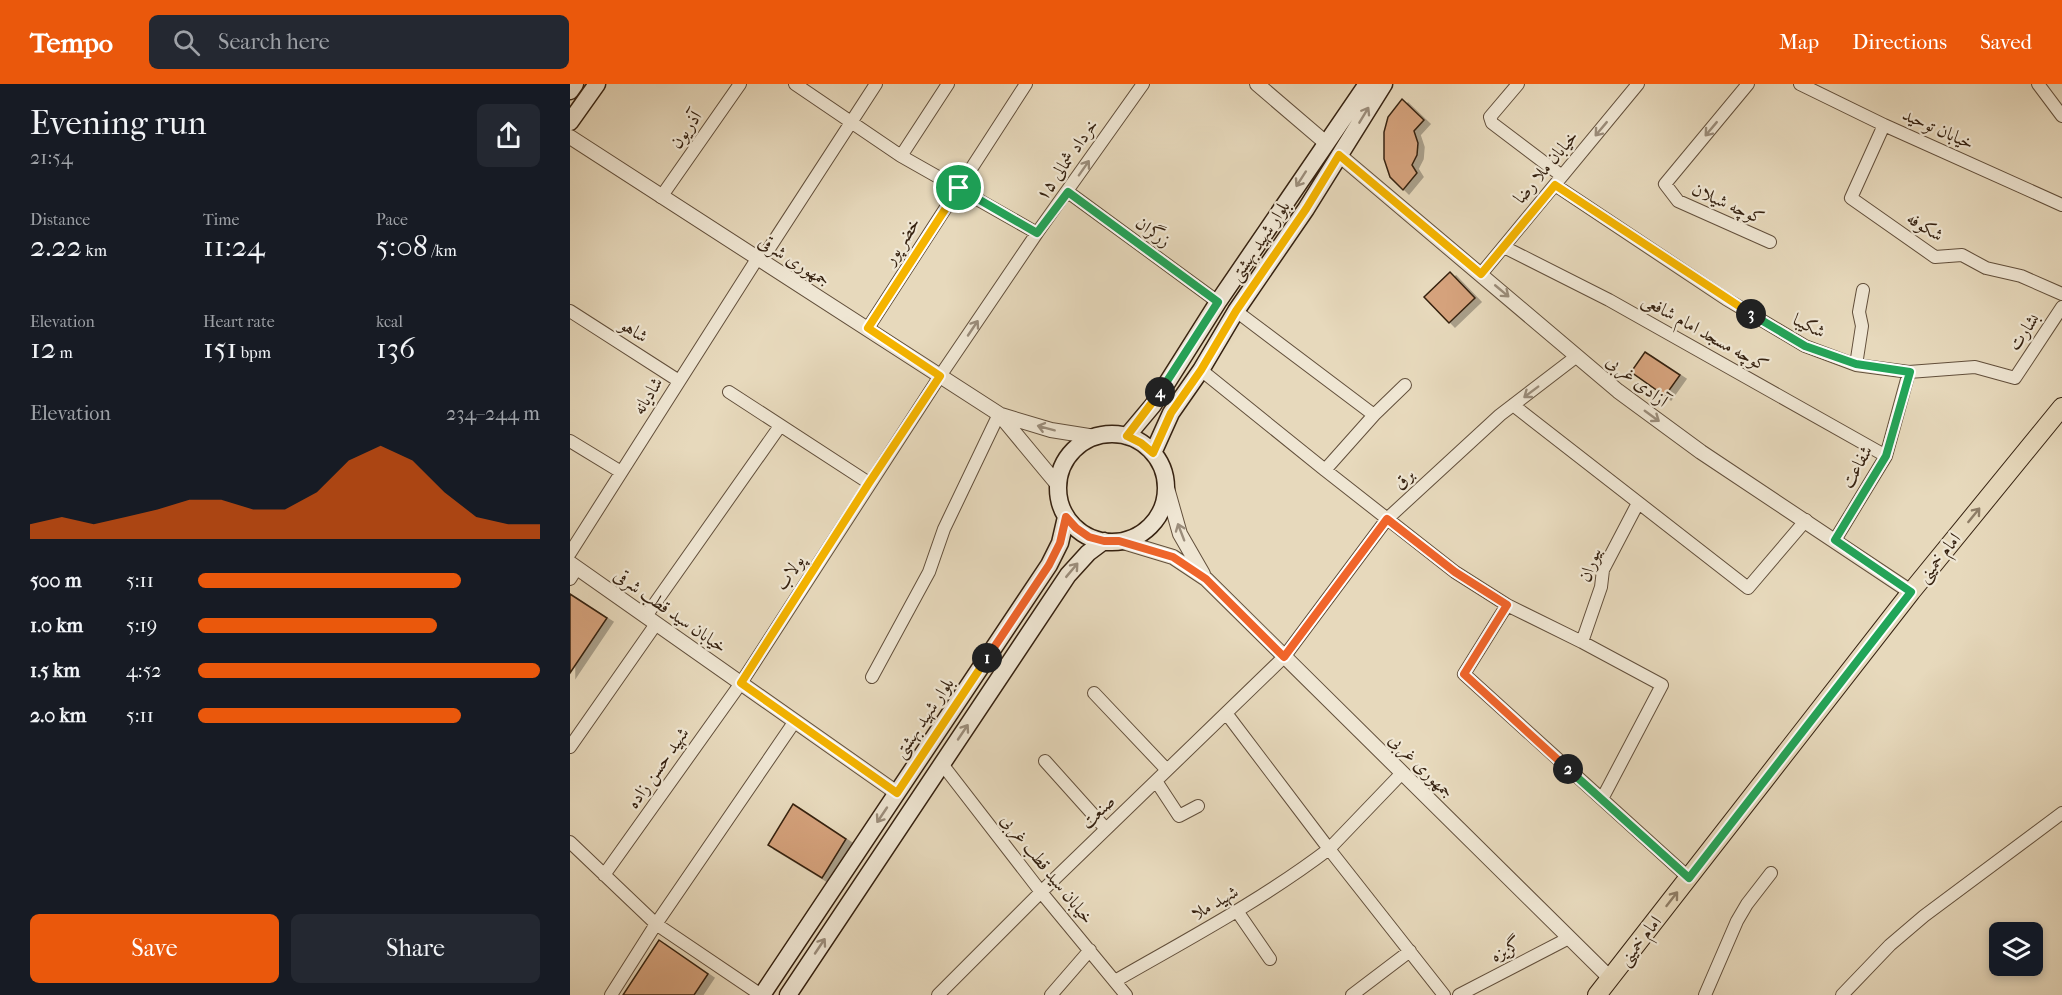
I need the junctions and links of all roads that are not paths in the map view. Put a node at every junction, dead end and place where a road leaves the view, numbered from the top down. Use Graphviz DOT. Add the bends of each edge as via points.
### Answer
graph roads {
  1 [pos="575,84"];
  2 [pos="597,84"];
  3 [pos="740,84"];
  4 [pos="795,84"];
  5 [pos="876,84"];
  6 [pos="948,84"];
  7 [pos="1026,84"];
  8 [pos="1143,84"];
  9 [pos="1257,84"];
  10 [pos="1367,84"];
  11 [pos="1384,84"];
  12 [pos="1518,84"];
  13 [pos="1638,84"];
  14 [pos="1748,84"];
  15 [pos="1800,84"];
  16 [pos="2038,84"];
  17 [pos="570,91"];
  18 [pos="2062,116"];
  19 [pos="570,122"];
  20 [pos="851,123"];
  21 [pos="1884,125"];
  22 [pos="570,138"];
  23 [pos="1326,143"];
  24 [pos="1339,155"];
  25 [pos="901,156"];
  26 [pos="1559,180"];
  27 [pos="959,188"];
  28 [pos="1068,192"];
  29 [pos="661,197"];
  30 [pos="2062,206"];
  31 [pos="1037,233"];
  32 [pos="1770,242"];
  33 [pos="1504,247"];
  34 [pos="759,260"];
  35 [pos="1481,274"];
  36 [pos="1863,290"];
  37 [pos="2062,294"];
  38 [pos="1218,302"];
  39 [pos="2062,307"];
  40 [pos="570,311"];
  41 [pos="1236,311"];
  42 [pos="868,328"];
  43 [pos="1577,356"];
  44 [pos="1856,364"];
  45 [pos="1201,370"];
  46 [pos="1910,372"];
  47 [pos="940,376"];
  48 [pos="2015,378"];
  49 [pos="679,381"];
  50 [pos="1405,385"];
  51 [pos="729,392"];
  52 [pos="1513,405"];
  53 [pos="2062,407"];
  54 [pos="999,414"];
  55 [pos="1374,415"];
  56 [pos="780,426"];
  57 [pos="1127,436"];
  58 [pos="1095,437"];
  59 [pos="570,441"];
  60 [pos="1153,453"];
  61 [pos="1886,456"];
  62 [pos="1325,470"];
  63 [pos="621,472"];
  64 [pos="1165,481"];
  65 [pos="869,483"];
  66 [pos="1058,485"];
  67 [pos="1638,503"];
  68 [pos="1066,517"];
  69 [pos="1387,519"];
  70 [pos="1806,520"];
  71 [pos="1835,540"];
  72 [pos="1112,541"];
  73 [pos="570,553"];
  74 [pos="572,570"];
  75 [pos="1206,579"];
  76 [pos="1911,592"];
  77 [pos="1507,605"];
  78 [pos="651,620"];
  79 [pos="1582,642"];
  80 [pos="1284,657"];
  81 [pos="872,677"];
  82 [pos="741,683"];
  83 [pos="1094,693"];
  84 [pos="1226,713"];
  85 [pos="795,721"];
  86 [pos="570,747"];
  87 [pos="1045,761"];
  88 [pos="942,764"];
  89 [pos="1167,770"];
  90 [pos="1402,773"];
  91 [pos="1156,781"];
  92 [pos="897,793"];
  93 [pos="1602,799"];
  94 [pos="1198,806"];
  95 [pos="2062,813"];
  96 [pos="1106,829"];
  97 [pos="570,842"];
  98 [pos="1329,849"];
  99 [pos="1771,873"];
  100 [pos="604,875"];
  101 [pos="1689,878"];
  102 [pos="1041,892"];
  103 [pos="1238,911"];
  104 [pos="656,924"];
  105 [pos="1569,938"];
  106 [pos="1090,950"];
  107 [pos="1410,951"];
  108 [pos="1270,959"];
  109 [pos="1611,979"];
  110 [pos="1115,981"];
  111 [pos="611,995"];
  112 [pos="762,995"];
  113 [pos="788,995"];
  114 [pos="938,995"];
  115 [pos="1052,995"];
  116 [pos="1126,995"];
  117 [pos="1352,995"];
  118 [pos="1444,995"];
  119 [pos="1459,995"];
  120 [pos="1598,995"];
  121 [pos="1705,995"];
  122 [pos="1842,995"];
  1 -- 17 [label="main road"];
  2 -- 19 [label="main road"];
  3 -- 29 [label="street, آذریون"];
  4 -- 20 [label="street"];
  5 -- 20 [label="street, شادیانه"];
  6 -- 25 [label="street"];
  7 -- 27 [label="street, خضر پور"];
  28 -- 8 [label="street, ۱۵ خرداد شمالی, one-way"];
  9 -- 23 [label="street"];
  10 -- 23 [label="main road, بلوار شهید بهشتی"];
  24 -- 11 [label="main road, بلوار شهید بهشتی, one-way"];
  12 -- 26 [label="street, شکیبا" via="1490,117 1492,123"];
  13 -- 26 [label="street, خیابان ملا رضا, one-way"];
  14 -- 32 [label="street, کوچه شیلان, one-way" via="1665,184 1678,201"];
  15 -- 21 [label="street, خیابان توحید"];
  16 -- 18 [label="street"];
  20 -- 25 [label="street"];
  20 -- 34 [label="street, شادیانه"];
  21 -- 30 [label="street, خیابان توحید"];
  21 -- 37 [label="street, شکوفه" via="1851,198 1935,257 1962,255 1986,268 2021,276"];
  22 -- 29 [label="street, جمهوری شرقی"];
  23 -- 38 [label="main road, بلوار شهید بهشتی, one-way"];
  24 -- 35 [label="street, آزادی غربی"];
  24 -- 41 [label="main road, بلوار شهید بهشتی"];
  25 -- 27 [label="street"];
  26 -- 33 [label="street, خیابان ملا رضا"];
  26 -- 44 [label="street, شکیبا" via="1726,299 1805,346"];
  27 -- 31 [label="street"];
  27 -- 42 [label="street, خضر پور"];
  28 -- 31 [label="street, ۱۵ خرداد شمالی"];
  28 -- 38 [label="street, زرگران"];
  29 -- 34 [label="street, جمهوری شرقی"];
  47 -- 31 [label="street, ۱۵ خرداد شمالی, one-way"];
  33 -- 35 [label="street, خیابان ملا رضا"];
  33 -- 61 [label="street, کوچه مسجد امام شافعی" via="1609,300"];
  34 -- 42 [label="street, جمهوری شرقی"];
  34 -- 49 [label="street, شادیانه"];
  35 -- 43 [label="street, آزادی غربی, one-way"];
  36 -- 44 [label="street"];
  38 -- 57 [label="main road, بلوار شهید بهشتی" via="1153,405"];
  39 -- 48 [label="street, بشارت"];
  40 -- 49 [label="street, شاهو"];
  41 -- 45 [label="main road, بلوار شهید بهشتی"];
  41 -- 55 [label="street"];
  42 -- 47 [label="street, جمهوری شرقی"];
  43 -- 52 [label="street, برق, one-way"];
  43 -- 70 [label="street, آزادی غربی, one-way" via="1701,452"];
  44 -- 46 [label="street, شکیبا"];
  45 -- 60 [label="main road, بلوار شهید بهشتی" via="1171,413"];
  45 -- 62 [label="street"];
  46 -- 48 [label="street, شکیبا" via="1976,368"];
  46 -- 61 [label="street, شفاعت"];
  47 -- 54 [label="street, جمهوری شرقی"];
  47 -- 65 [label="street, پولاب"];
  49 -- 63 [label="street, شادیانه"];
  50 -- 55 [label="street"];
  51 -- 56 [label="street"];
  52 -- 67 [label="street"];
  52 -- 69 [label="street, برق"];
  76 -- 53 [label="main road, امام خمینی, one-way"];
  58 -- 54 [label="street, one-way" via="1052,430"];
  54 -- 66 [label="street"];
  54 -- 81 [label="street" via="944,529 929,572"];
  55 -- 62 [label="street"];
  56 -- 65 [label="street"];
  56 -- 78 [label="street"];
  57 -- 58 [label="main road"];
  57 -- 60 [label="main road"];
  58 -- 66 [label="main road" via="1069,455"];
  59 -- 63 [label="street"];
  60 -- 64 [label="main road"];
  61 -- 71 [label="street, شفاعت"];
  62 -- 69 [label="street"];
  63 -- 73 [label="street, شادیانه"];
  64 -- 72 [label="main road" via="1162,508 1155,520 1139,534"];
  75 -- 64 [label="street, one-way" via="1180,534"];
  65 -- 82 [label="street, پولاب"];
  66 -- 68 [label="main road"];
  67 -- 70 [label="street" via="1748,588"];
  67 -- 79 [label="street, بیوران" via="1603,570"];
  68 -- 72 [label="main road" via="1089,537"];
  68 -- 92 [label="main road, بلوار شهید بهشتی" via="1060,543 1049,565"];
  69 -- 77 [label="street" via="1455,572"];
  69 -- 80 [label="street, برق"];
  70 -- 71 [label="street, آزادی غربی"];
  71 -- 76 [label="street, آزادی غربی"];
  72 -- 75 [label="street" via="1173,557"];
  88 -- 72 [label="main road, one-way" via="1068,575 1088,553"];
  74 -- 78 [label="street, خیابان سید قطب شرقی"];
  75 -- 80 [label="street, جمهوری غربی"];
  76 -- 101 [label="main road, امام خمینی"];
  77 -- 79 [label="street"];
  77 -- 93 [label="street" via="1464,674"];
  78 -- 82 [label="street, خیابان سید قطب شرقی"];
  78 -- 86 [label="street"];
  79 -- 93 [label="street" via="1662,684"];
  80 -- 84 [label="street, صنعت"];
  80 -- 90 [label="street, جمهوری غربی"];
  82 -- 85 [label="street, خیابان سید قطب شرقی"];
  82 -- 100 [label="street, شهید حسن زاده"];
  83 -- 89 [label="street"];
  84 -- 89 [label="street, صنعت"];
  84 -- 98 [label="street"];
  85 -- 92 [label="street, خیابان سید قطب شرقی"];
  85 -- 104 [label="street"];
  87 -- 96 [label="street"];
  88 -- 102 [label="street, خیابان سید قطب غربی"];
  113 -- 88 [label="main road, one-way"];
  89 -- 91 [label="street, صنعت"];
  90 -- 98 [label="street, شهید ملا"];
  90 -- 105 [label="street, جمهوری غربی"];
  91 -- 94 [label="street" via="1179,816"];
  91 -- 96 [label="street, صنعت"];
  92 -- 112 [label="main road, بلوار شهید بهشتی, one-way"];
  93 -- 101 [label="street"];
  95 -- 122 [label="street" via="1924,916"];
  96 -- 102 [label="street, صنعت"];
  97 -- 100 [label="street"];
  98 -- 103 [label="street, شهید ملا"];
  98 -- 107 [label="street"];
  99 -- 121 [label="street" via="1737,921"];
  100 -- 104 [label="street"];
  109 -- 101 [label="main road, امام خمینی, one-way"];
  102 -- 106 [label="street, خیابان سید قطب غربی"];
  102 -- 114 [label="street, صنعت"];
  103 -- 108 [label="street"];
  103 -- 110 [label="street, شهید ملا"];
  104 -- 111 [label="street"];
  104 -- 112 [label="street"];
  105 -- 109 [label="street, جمهوری غربی"];
  105 -- 119 [label="street, گزیزه"];
  106 -- 110 [label="street, خیابان سید قطب غربی"];
  106 -- 115 [label="street"];
  107 -- 117 [label="street"];
  107 -- 118 [label="street"];
  109 -- 120 [label="main road, امام خمینی"];
  110 -- 116 [label="street, خیابان سید قطب غربی"];
}
